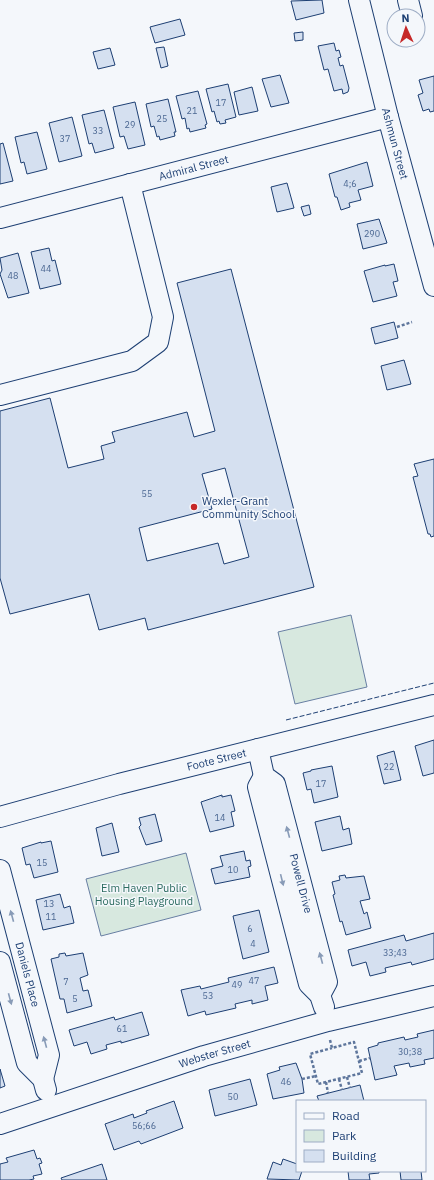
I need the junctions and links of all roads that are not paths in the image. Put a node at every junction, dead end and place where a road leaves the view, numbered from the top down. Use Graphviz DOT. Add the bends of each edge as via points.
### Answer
graph roads {
  1 [pos="359,0"];
  2 [pos="388,117"];
  3 [pos="130,184"];
  4 [pos="0,218"];
  5 [pos="434,286"];
  6 [pos="0,395"];
  7 [pos="434,705"];
  8 [pos="258,749"];
  9 [pos="0,817"];
  10 [pos="0,870"];
  11 [pos="0,962"];
  12 [pos="434,996"];
  13 [pos="328,1021"];
  14 [pos="43,1079"];
  15 [pos="51,1107"];
  16 [pos="0,1124"];
  1 -- 2 [label="street, Ashmun Street"];
  2 -- 3 [label="street, Admiral Street"];
  2 -- 5 [label="street, Ashmun Street"];
  3 -- 4 [label="street, Admiral Street"];
  3 -- 6 [label="street" via="164,317 158,342 132,361"];
  7 -- 8 [label="street, Foote Street"];
  8 -- 9 [label="street, Foote Street" via="118,776"];
  8 -- 13 [label="street, Powell Drive" via="264,776 258,788 308,984 320,995"];
  14 -- 10 [label="street, Daniels Place, one-way" via="49,1055"];
  11 -- 14 [label="street, Daniels Place, one-way" via="27,1063"];
  12 -- 13 [label="street, Webster Street"];
  13 -- 15 [label="street, Webster Street" via="204,1056"];
  14 -- 15 [label="street, Daniels Place"];
  15 -- 16 [label="street, Webster Street"];
}
